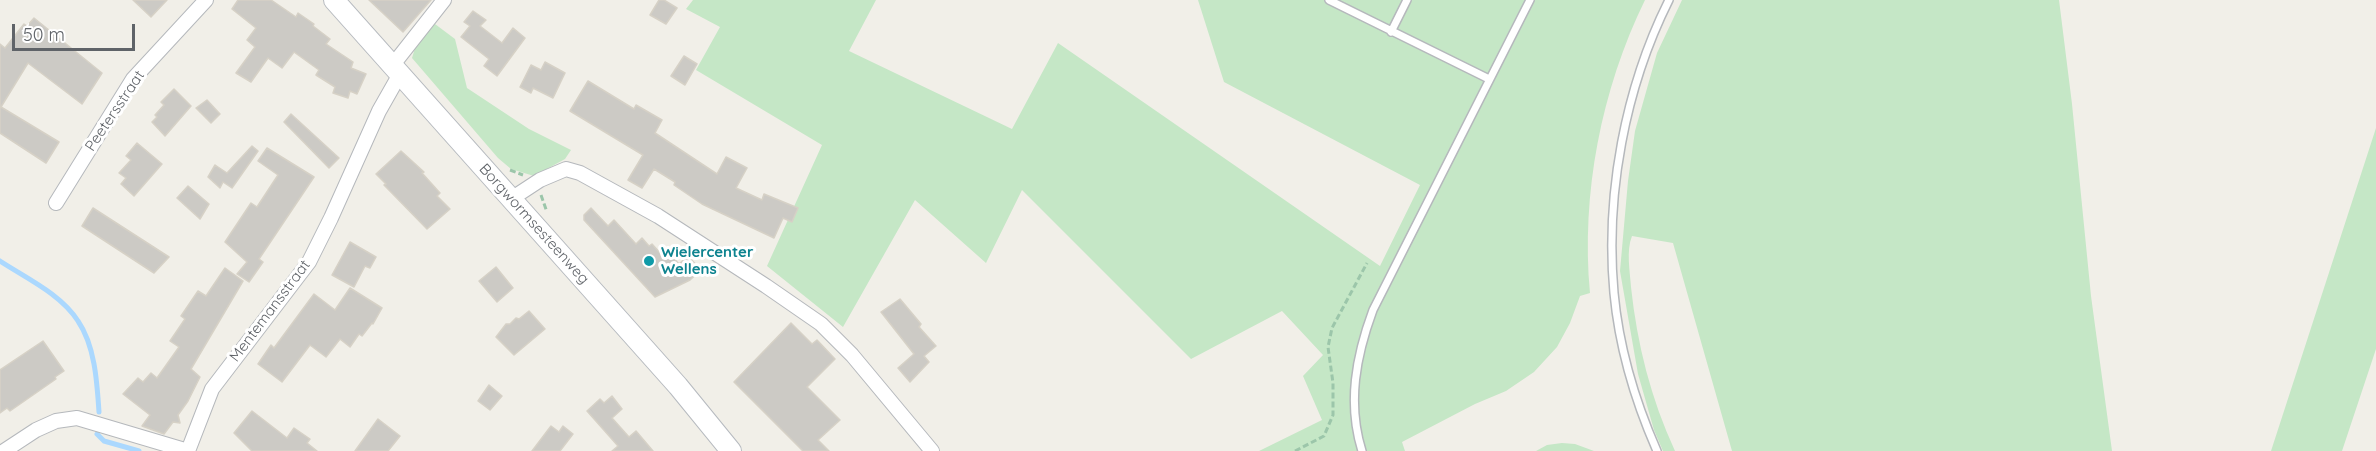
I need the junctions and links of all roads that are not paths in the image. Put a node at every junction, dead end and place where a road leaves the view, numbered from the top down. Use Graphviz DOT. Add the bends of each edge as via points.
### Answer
graph roads {
  1 [pos="206,0"];
  2 [pos="334,0"];
  3 [pos="444,0"];
  4 [pos="1329,0"];
  5 [pos="1407,0"];
  6 [pos="1530,0"];
  7 [pos="1669,0"];
  8 [pos="1391,32"];
  9 [pos="396,70"];
  10 [pos="1489,79"];
  11 [pos="511,199"];
  12 [pos="56,203"];
  13 [pos="4,451"];
  14 [pos="188,451"];
  15 [pos="731,451"];
  16 [pos="932,451"];
  17 [pos="1362,451"];
  18 [pos="1657,451"];
  1 -- 12 [label="street, Peetersstraat" via="133,79"];
  2 -- 9 [label="main road, Borgwormsesteenweg"];
  3 -- 9 [label="street, Mentemansstraat"];
  4 -- 8 [label="lane"];
  5 -- 8 [label="lane"];
  6 -- 10 [label="lane"];
  7 -- 18 [label="lane" via="1635,90 1619,164 1612,250 1620,333 1632,385"];
  8 -- 10 [label="lane"];
  9 -- 11 [label="main road, Borgwormsesteenweg"];
  9 -- 14 [label="street, Mentemansstraat" via="309,262 212,388"];
  10 -- 17 [label="lane" via="1364,335 1354,395"];
  11 -- 15 [label="main road, Borgwormsesteenweg"];
  11 -- 16 [label="street" via="540,180 566,170 580,172 658,216 821,324 852,354"];
  13 -- 14 [label="street" via="36,430 56,421 77,418"];
}
